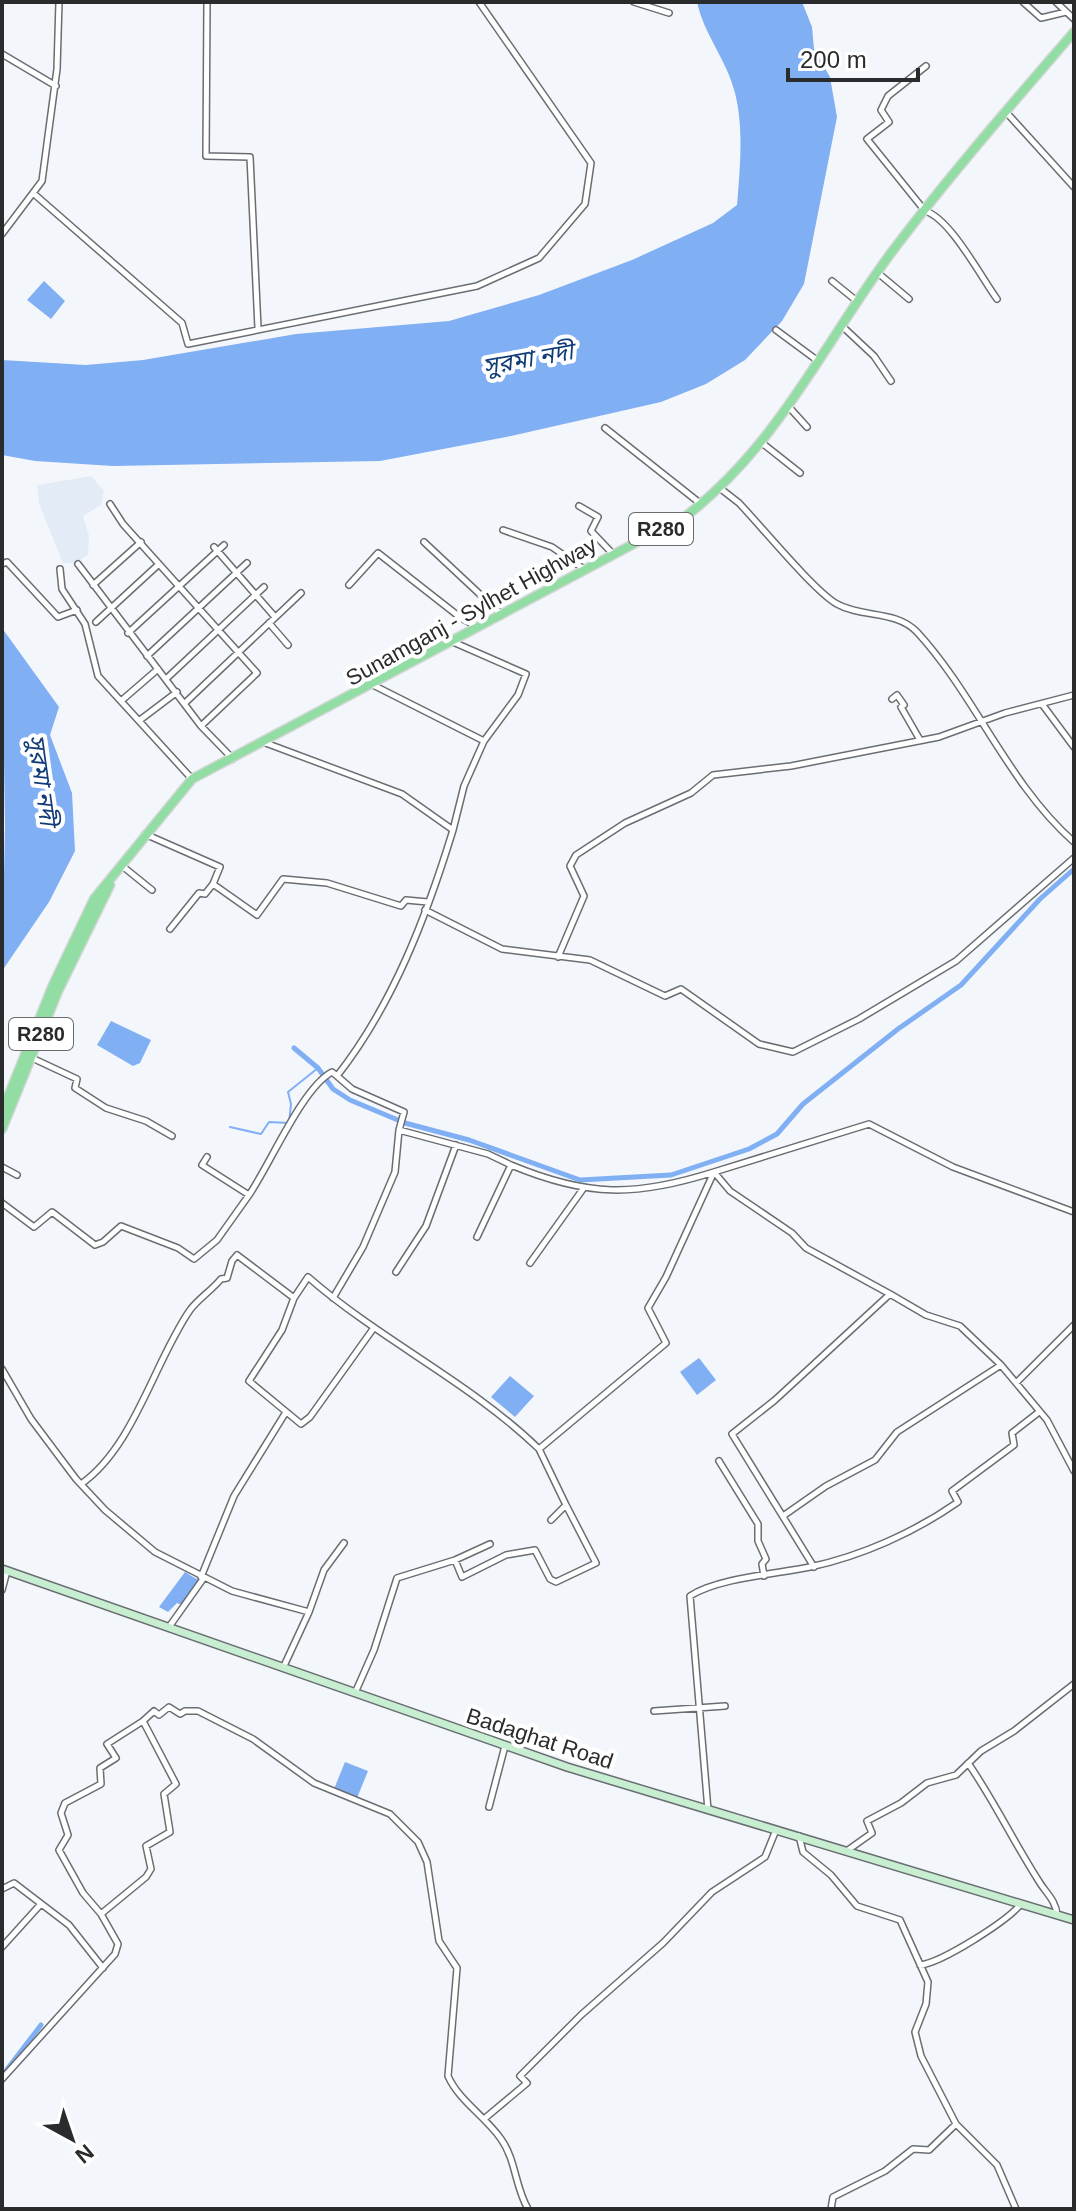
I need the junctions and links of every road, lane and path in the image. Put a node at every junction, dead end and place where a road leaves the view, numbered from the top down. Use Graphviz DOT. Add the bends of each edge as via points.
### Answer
graph roads {
  1 [pos="59,2"];
  2 [pos="207,2"];
  3 [pos="479,2"];
  4 [pos="634,2"];
  5 [pos="1023,2"];
  6 [pos="1056,2"];
  7 [pos="1066,12"];
  8 [pos="669,13"];
  9 [pos="1074,19"];
  10 [pos="1074,32"];
  11 [pos="2,54"];
  12 [pos="926,66"];
  13 [pos="56,86"];
  14 [pos="1006,112"];
  15 [pos="1074,187"];
  16 [pos="33,193"];
  17 [pos="925,211"];
  18 [pos="2,234"];
  19 [pos="877,273"];
  20 [pos="832,281"];
  21 [pos="909,299"];
  22 [pos="997,299"];
  23 [pos="858,302"];
  24 [pos="842,326"];
  25 [pos="258,328"];
  26 [pos="776,330"];
  27 [pos="819,361"];
  28 [pos="891,381"];
  29 [pos="788,406"];
  30 [pos="807,427"];
  31 [pos="605,428"];
  32 [pos="762,443"];
  33 [pos="800,473"];
  34 [pos="721,489"];
  35 [pos="110,504"];
  36 [pos="701,504"];
  37 [pos="579,506"];
  38 [pos="503,530"];
  39 [pos="141,542"];
  40 [pos="424,542"];
  41 [pos="224,545"];
  42 [pos="216,548"];
  43 [pos="613,554"];
  44 [pos="247,563"];
  45 [pos="2,564"];
  46 [pos="78,564"];
  47 [pos="159,564"];
  48 [pos="60,569"];
  49 [pos="584,569"];
  50 [pos="236,573"];
  51 [pos="93,585"];
  52 [pos="349,585"];
  53 [pos="179,586"];
  54 [pos="264,587"];
  55 [pos="301,593"];
  56 [pos="255,595"];
  57 [pos="199,609"];
  58 [pos="77,610"];
  59 [pos="111,611"];
  60 [pos="502,615"];
  61 [pos="275,617"];
  62 [pos="96,622"];
  63 [pos="269,623"];
  64 [pos="479,627"];
  65 [pos="218,631"];
  66 [pos="128,633"];
  67 [pos="453,642"];
  68 [pos="288,645"];
  69 [pos="238,653"];
  70 [pos="147,656"];
  71 [pos="158,669"];
  72 [pos="166,679"];
  73 [pos="373,685"];
  74 [pos="177,692"];
  75 [pos="1074,695"];
  76 [pos="892,699"];
  77 [pos="121,701"];
  78 [pos="185,703"];
  79 [pos="1042,704"];
  80 [pos="140,720"];
  81 [pos="982,722"];
  82 [pos="201,726"];
  83 [pos="920,740"];
  84 [pos="484,741"];
  85 [pos="263,742"];
  86 [pos="1074,747"];
  87 [pos="233,760"];
  88 [pos="192,779"];
  89 [pos="453,830"];
  90 [pos="145,834"];
  91 [pos="1074,842"];
  92 [pos="1074,858"];
  93 [pos="118,868"];
  94 [pos="213,884"];
  95 [pos="152,890"];
  96 [pos="428,902"];
  97 [pos="425,910"];
  98 [pos="170,929"];
  99 [pos="79,940"];
  100 [pos="558,957"];
  101 [pos="32,1058"];
  102 [pos="334,1074"];
  103 [pos="2,1112"];
  104 [pos="2,1129"];
  105 [pos="400,1129"];
  106 [pos="172,1136"];
  107 [pos="456,1145"];
  108 [pos="207,1157"];
  109 [pos="511,1165"];
  110 [pos="2,1167"];
  111 [pos="714,1172"];
  112 [pos="17,1175"];
  113 [pos="583,1189"];
  114 [pos="249,1195"];
  115 [pos="2,1203"];
  116 [pos="1074,1212"];
  117 [pos="477,1237"];
  118 [pos="530,1263"];
  119 [pos="396,1272"];
  120 [pos="890,1294"];
  121 [pos="294,1298"];
  122 [pos="333,1298"];
  123 [pos="1074,1325"];
  124 [pos="373,1329"];
  125 [pos="1001,1365"];
  126 [pos="2,1369"];
  127 [pos="1016,1383"];
  128 [pos="286,1412"];
  129 [pos="1039,1412"];
  130 [pos="539,1449"];
  131 [pos="719,1461"];
  132 [pos="1074,1471"];
  133 [pos="81,1484"];
  134 [pos="566,1505"];
  135 [pos="783,1516"];
  136 [pos="551,1520"];
  137 [pos="344,1543"];
  138 [pos="490,1544"];
  139 [pos="455,1560"];
  140 [pos="814,1567"];
  141 [pos="4,1570"];
  142 [pos="764,1576"];
  143 [pos="202,1578"];
  144 [pos="2,1590"];
  145 [pos="308,1612"];
  146 [pos="168,1628"];
  147 [pos="283,1668"];
  148 [pos="1074,1684"];
  149 [pos="355,1694"];
  150 [pos="725,1706"];
  151 [pos="700,1707"];
  152 [pos="654,1711"];
  153 [pos="143,1721"];
  154 [pos="505,1746"];
  155 [pos="968,1763"];
  156 [pos="489,1807"];
  157 [pos="708,1811"];
  158 [pos="776,1829"];
  159 [pos="799,1835"];
  160 [pos="848,1850"];
  161 [pos="2,1889"];
  162 [pos="1021,1904"];
  163 [pos="40,1905"];
  164 [pos="101,1914"];
  165 [pos="1057,1915"];
  166 [pos="1074,1920"];
  167 [pos="2,1947"];
  168 [pos="920,1965"];
  169 [pos="103,1968"];
  170 [pos="2,2079"];
  171 [pos="484,2119"];
  172 [pos="956,2124"];
  173 [pos="528,2209"];
  174 [pos="831,2209"];
  175 [pos="1016,2209"];
  1 -- 13 [label="street"];
  2 -- 25 [label="street" via="206,156 250,157"];
  3 -- 25 [label="street" via="591,163 585,204 539,258 477,286"];
  4 -- 8 [label="street"];
  5 -- 7 [label="street" via="1035,17"];
  6 -- 7 [label="street"];
  7 -- 9 [label="street"];
  10 -- 14 [label="main road, Sunamganj - Sylhet Highway / R280"];
  11 -- 13 [label="street"];
  12 -- 17 [label="street" via="888,96 881,110 889,122 867,139"];
  13 -- 16 [label="street" via="42,181"];
  14 -- 15 [label="street"];
  14 -- 17 [label="main road, Sunamganj - Sylhet Highway / R280"];
  16 -- 18 [label="street"];
  16 -- 25 [label="street" via="182,323 188,344"];
  17 -- 19 [label="main road, Sunamganj - Sylhet Highway / R280"];
  17 -- 22 [label="street" via="949,231"];
  19 -- 21 [label="street"];
  19 -- 23 [label="main road, Sunamganj - Sylhet Highway / R280"];
  20 -- 23 [label="street"];
  23 -- 24 [label="main road, Sunamganj - Sylhet Highway / R280"];
  24 -- 27 [label="main road, Sunamganj - Sylhet Highway / R280"];
  24 -- 28 [label="street"];
  26 -- 27 [label="street"];
  27 -- 29 [label="main road, Sunamganj - Sylhet Highway / R280"];
  29 -- 30 [label="street"];
  29 -- 32 [label="main road, Sunamganj - Sylhet Highway / R280"];
  31 -- 36 [label="street"];
  32 -- 33 [label="street"];
  32 -- 34 [label="main road, Sunamganj - Sylhet Highway / R280"];
  34 -- 36 [label="main road, Sunamganj - Sylhet Highway / R280"];
  34 -- 81 [label="street" via="835,603 903,620 915,630"];
  35 -- 39 [label="street"];
  36 -- 43 [label="main road, Sunamganj - Sylhet Highway / R280"];
  37 -- 43 [label="street" via="598,517 591,531"];
  38 -- 49 [label="street" via="552,547"];
  39 -- 47 [label="street"];
  39 -- 51 [label="street"];
  40 -- 60 [label="street"];
  41 -- 42 [label="street"];
  42 -- 50 [label="street"];
  42 -- 53 [label="street"];
  43 -- 49 [label="main road, Sunamganj - Sylhet Highway / R280"];
  44 -- 50 [label="street"];
  45 -- 58 [label="street" via="7,562 58,617"];
  46 -- 51 [label="street"];
  47 -- 53 [label="street"];
  47 -- 59 [label="street"];
  48 -- 58 [label="street" via="62,589"];
  49 -- 60 [label="main road, Sunamganj - Sylhet Highway / R280"];
  50 -- 56 [label="street"];
  50 -- 57 [label="street"];
  51 -- 59 [label="street"];
  52 -- 64 [label="street" via="378,553"];
  53 -- 57 [label="street"];
  53 -- 66 [label="street"];
  54 -- 56 [label="street"];
  55 -- 61 [label="street"];
  56 -- 61 [label="street"];
  56 -- 65 [label="street"];
  57 -- 65 [label="street"];
  57 -- 70 [label="street"];
  58 -- 77 [label="street" via="94,649 98,676"];
  59 -- 62 [label="street"];
  59 -- 66 [label="street"];
  60 -- 64 [label="main road, Sunamganj - Sylhet Highway / R280"];
  61 -- 63 [label="street"];
  63 -- 68 [label="street"];
  63 -- 69 [label="street"];
  64 -- 67 [label="main road, Sunamganj - Sylhet Highway / R280"];
  65 -- 69 [label="street"];
  65 -- 72 [label="street"];
  66 -- 70 [label="street"];
  67 -- 73 [label="main road, Sunamganj - Sylhet Highway / R280"];
  67 -- 84 [label="street" via="526,674 518,695"];
  69 -- 78 [label="street"];
  69 -- 82 [label="street" via="257,673"];
  70 -- 71 [label="street"];
  71 -- 72 [label="street"];
  71 -- 77 [label="street"];
  72 -- 74 [label="street"];
  73 -- 84 [label="street"];
  73 -- 85 [label="main road, Sunamganj - Sylhet Highway / R280"];
  74 -- 78 [label="street"];
  74 -- 80 [label="street"];
  75 -- 79 [label="street"];
  76 -- 83 [label="street" via="897,695 904,705"];
  77 -- 80 [label="street"];
  78 -- 82 [label="street"];
  79 -- 81 [label="street"];
  79 -- 86 [label="street"];
  80 -- 88 [label="street"];
  81 -- 83 [label="street"];
  81 -- 91 [label="street" via="1046,816"];
  82 -- 87 [label="street"];
  83 -- 100 [label="street" via="791,766 713,775 691,793 612,831 576,855 570,866 584,896"];
  84 -- 89 [label="street" via="464,786"];
  85 -- 87 [label="main road, Sunamganj - Sylhet Highway / R280"];
  85 -- 89 [label="street" via="402,794"];
  87 -- 88 [label="main road, Sunamganj - Sylhet Highway / R280"];
  88 -- 90 [label="main road, Sunamganj - Sylhet Highway / R280"];
  89 -- 96 [label="street"];
  90 -- 93 [label="main road, Sunamganj - Sylhet Highway / R280"];
  90 -- 94 [label="street" via="220,867"];
  92 -- 100 [label="street" via="956,961 793,1052 759,1044 681,989 665,996 590,960"];
  93 -- 95 [label="street"];
  93 -- 99 [label="main road, Sunamganj - Sylhet Highway / R280"];
  94 -- 96 [label="street" via="257,915 283,879 327,883 401,906 406,900"];
  94 -- 98 [label="street"];
  96 -- 97 [label="street"];
  97 -- 100 [label="street" via="502,949"];
  97 -- 102 [label="street" via="374,1022"];
  99 -- 101 [label="main road, R280"];
  99 -- 103 [label="main road, R280"];
  101 -- 104 [label="main road, R280"];
  101 -- 106 [label="street" via="77,1079 75,1088 106,1108"];
  102 -- 105 [label="street" via="352,1089 404,1113"];
  102 -- 114 [label="street" via="319,1079"];
  105 -- 107 [label="street"];
  105 -- 122 [label="street" via="395,1172"];
  107 -- 109 [label="street"];
  107 -- 119 [label="street" via="426,1226"];
  108 -- 114 [label="street" via="202,1165"];
  109 -- 113 [label="street"];
  109 -- 117 [label="street"];
  110 -- 112 [label="street"];
  111 -- 113 [label="street" via="673,1185"];
  111 -- 116 [label="street" via="869,1124 953,1167"];
  111 -- 120 [label="street" via="730,1191 806,1248"];
  111 -- 130 [label="street" via="648,1308 666,1343"];
  113 -- 118 [label="street"];
  114 -- 115 [label="street" via="217,1240 194,1259 121,1226 95,1245 52,1212 34,1227"];
  120 -- 125 [label="street" via="926,1315 960,1326"];
  120 -- 135 [label="street" via="732,1434"];
  121 -- 122 [label="street" via="308,1277"];
  121 -- 128 [label="street" via="282,1330 249,1381"];
  121 -- 133 [label="street" via="236,1255 227,1278 188,1313 125,1430"];
  122 -- 124 [label="street"];
  123 -- 127 [label="street"];
  124 -- 128 [label="street" via="305,1423"];
  124 -- 130 [label="street" via="510,1421"];
  125 -- 127 [label="street"];
  125 -- 135 [label="street" via="897,1432 875,1460"];
  126 -- 133 [label="street" via="31,1419"];
  127 -- 129 [label="street"];
  128 -- 143 [label="street" via="234,1496"];
  129 -- 132 [label="street"];
  129 -- 140 [label="street" via="1012,1433 1014,1445 952,1491 958,1502 952,1507 880,1546"];
  130 -- 134 [label="street"];
  131 -- 142 [label="street" via="758,1524"];
  133 -- 143 [label="street" via="155,1552"];
  134 -- 136 [label="street"];
  134 -- 139 [label="street" via="596,1563 556,1582 535,1550 506,1555 462,1577"];
  135 -- 140 [label="street"];
  137 -- 145 [label="street" via="324,1570"];
  138 -- 139 [label="street"];
  139 -- 149 [label="street" via="397,1578"];
  140 -- 142 [label="street"];
  141 -- 144 [label="street"];
  141 -- 146 [label="main road, Badaghat Road"];
  142 -- 151 [label="street" via="690,1596"];
  143 -- 145 [label="street" via="250,1598"];
  143 -- 146 [label="street"];
  145 -- 147 [label="street"];
  146 -- 147 [label="main road, Badaghat Road"];
  147 -- 149 [label="main road, Badaghat Road"];
  148 -- 155 [label="street"];
  149 -- 154 [label="main road, Badaghat Road"];
  150 -- 151 [label="street"];
  151 -- 152 [label="street"];
  151 -- 157 [label="street"];
  153 -- 164 [label="street" via="176,1784 164,1794 170,1832 146,1846 151,1869 146,1877"];
  153 -- 164 [label="street" via="107,1744 116,1758 100,1768 101,1784 65,1803 61,1813 68,1835 59,1850"];
  153 -- 171 [label="street" via="169,1707 180,1714 198,1711 253,1739 314,1783 390,1814 418,1842 427,1862 439,1941 457,1968 448,2076"];
  154 -- 156 [label="street"];
  154 -- 157 [label="main road, Badaghat Road"];
  155 -- 160 [label="street" via="956,1775 927,1783 867,1821 872,1833"];
  155 -- 165 [label="street" via="1057,1906"];
  157 -- 158 [label="main road, Badaghat Road"];
  158 -- 159 [label="main road, Badaghat Road"];
  158 -- 171 [label="street" via="765,1857 712,1892 520,2076 527,2083"];
  159 -- 160 [label="main road, Badaghat Road"];
  159 -- 168 [label="street" via="803,1852 857,1906 900,1920"];
  160 -- 162 [label="main road, Badaghat Road"];
  161 -- 163 [label="street" via="14,1883"];
  162 -- 165 [label="main road, Badaghat Road"];
  162 -- 168 [label="street" via="1009,1919 980,1937"];
  163 -- 167 [label="street"];
  163 -- 169 [label="street" via="69,1925"];
  164 -- 169 [label="street" via="119,1947"];
  165 -- 166 [label="main road, Badaghat Road"];
  168 -- 172 [label="street" via="928,1982 915,2032 921,2056"];
  169 -- 170 [label="street"];
  171 -- 173 [label="street" via="511,2156"];
  172 -- 174 [label="street" via="929,2150 913,2149 885,2171 840,2192"];
  172 -- 175 [label="street" via="997,2165"];
}
